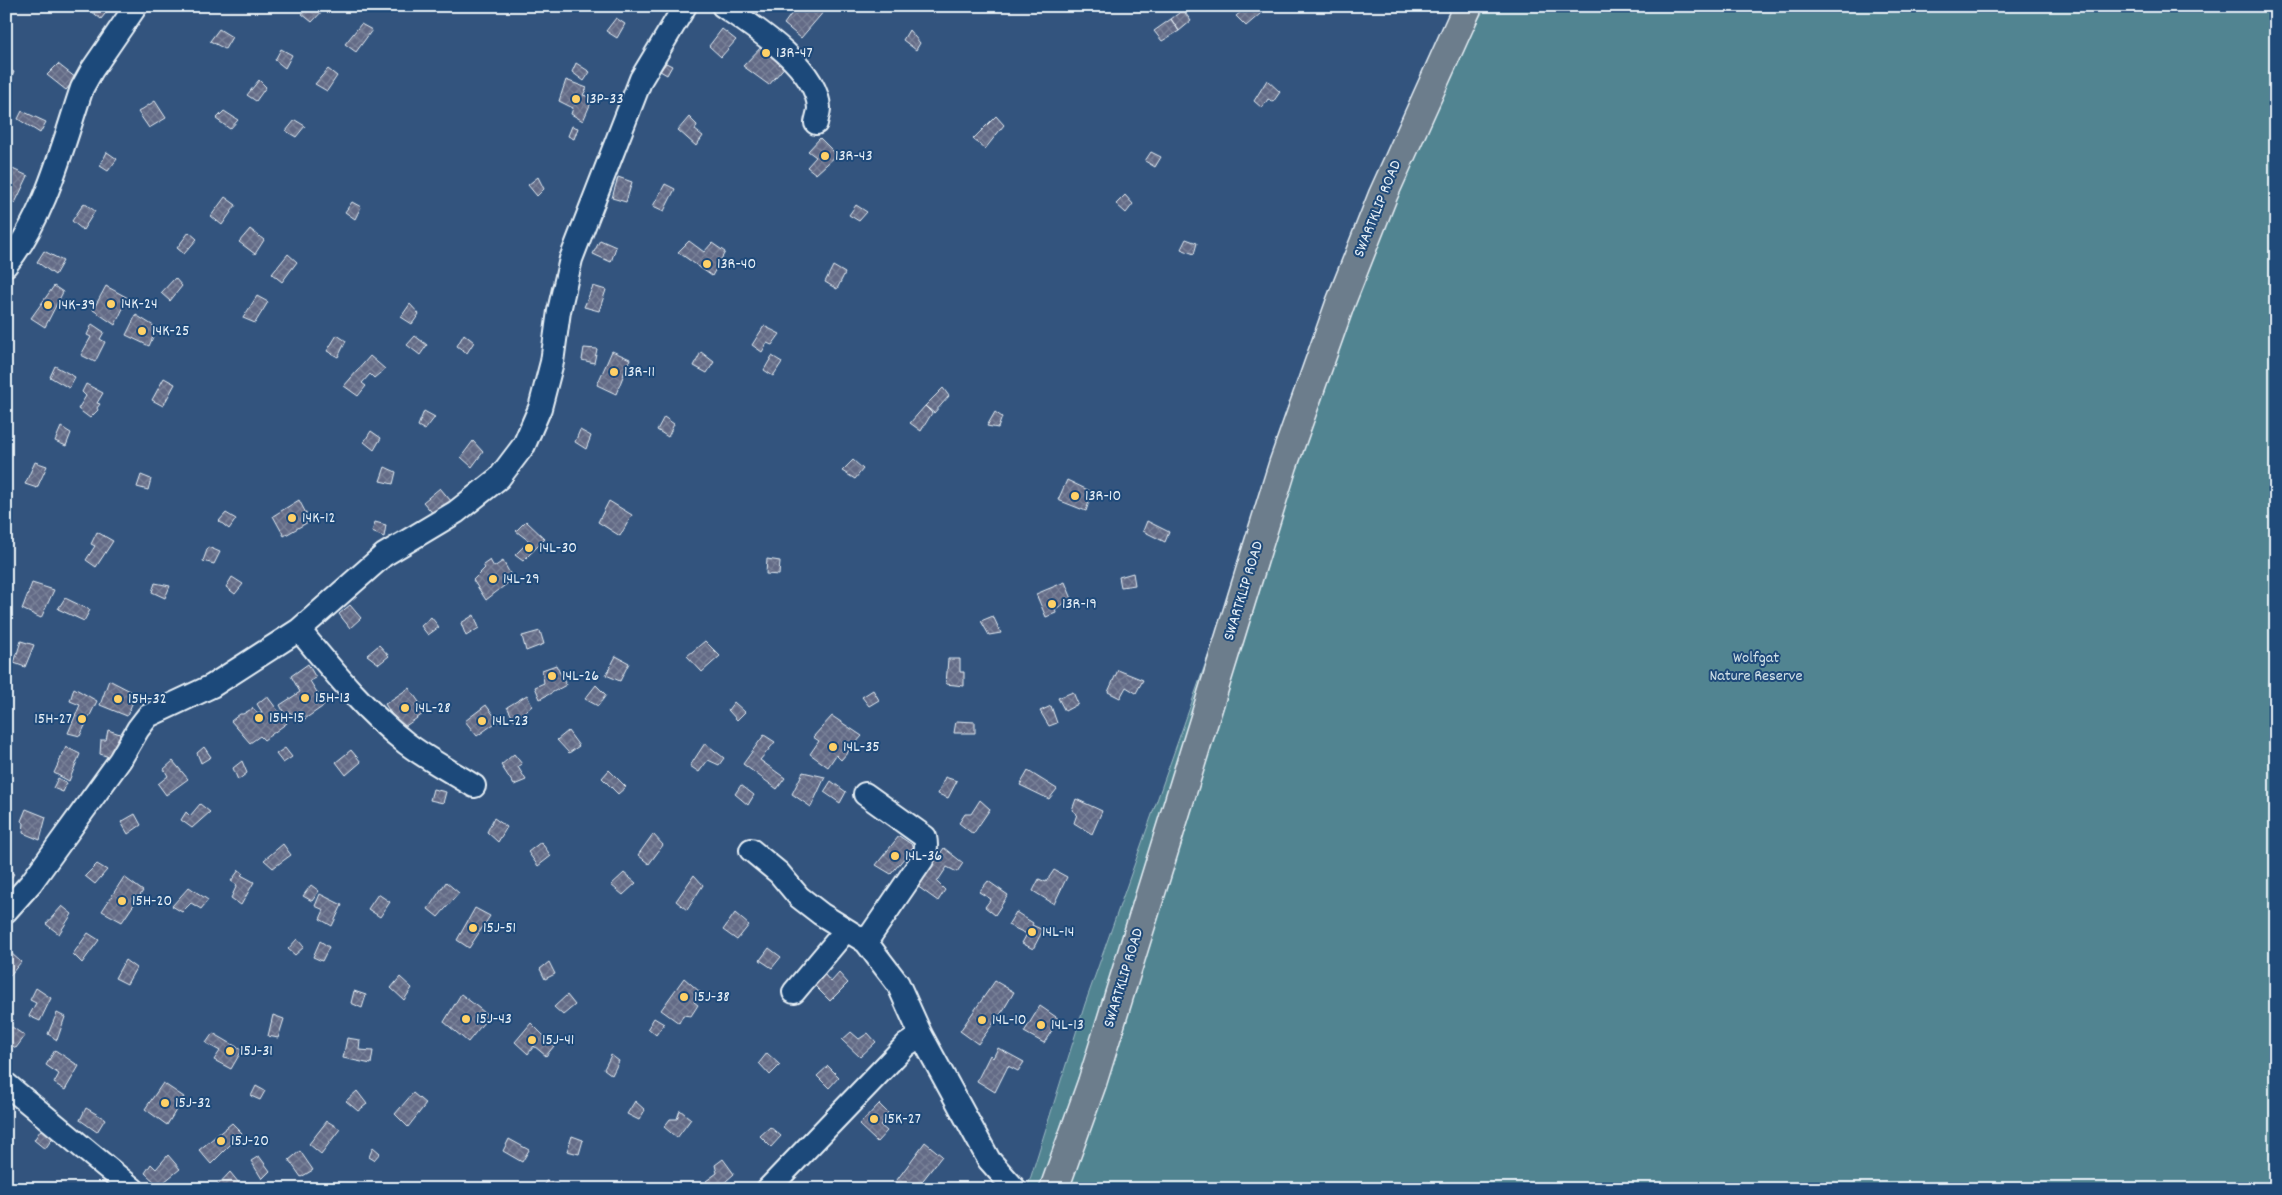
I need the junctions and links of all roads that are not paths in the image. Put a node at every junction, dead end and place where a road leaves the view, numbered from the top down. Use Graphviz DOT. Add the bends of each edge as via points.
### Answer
graph roads {
  1 [pos="136,6"];
  2 [pos="685,6"];
  3 [pos="723,6"];
  4 [pos="1468,6"];
  5 [pos="816,123"];
  6 [pos="6,264"];
  7 [pos="299,630"];
  8 [pos="474,786"];
  9 [pos="865,794"];
  10 [pos="751,850"];
  11 [pos="6,911"];
  12 [pos="846,930"];
  13 [pos="866,942"];
  14 [pos="794,992"];
  15 [pos="921,1035"];
  16 [pos="6,1084"];
  17 [pos="133,1189"];
  18 [pos="768,1189"];
  19 [pos="1015,1189"];
  20 [pos="1054,1189"];
  1 -- 6 [label="street" via="82,88 36,216 19,248"];
  2 -- 7 [label="street" via="641,80 571,259 545,390 524,445 499,478 456,512 384,555"];
  3 -- 5 [label="street" via="768,37 793,59 810,80 819,107"];
  4 -- 20 [label="main road, SWARTKLIP ROAD" via="1382,195 1283,465 1092,1083"];
  7 -- 8 [label="street" via="336,675 407,744"];
  7 -- 11 [label="street" via="212,686 148,716 31,883"];
  9 -- 13 [label="street" via="924,837 926,844 922,860"];
  10 -- 12 [label="street" via="779,873 799,897"];
  12 -- 13 [label="street"];
  12 -- 14 [label="street"];
  13 -- 15 [label="street" via="898,984"];
  15 -- 18 [label="street" via="906,1044"];
  15 -- 19 [label="street" via="990,1160"];
  16 -- 17 [label="street"];
}
